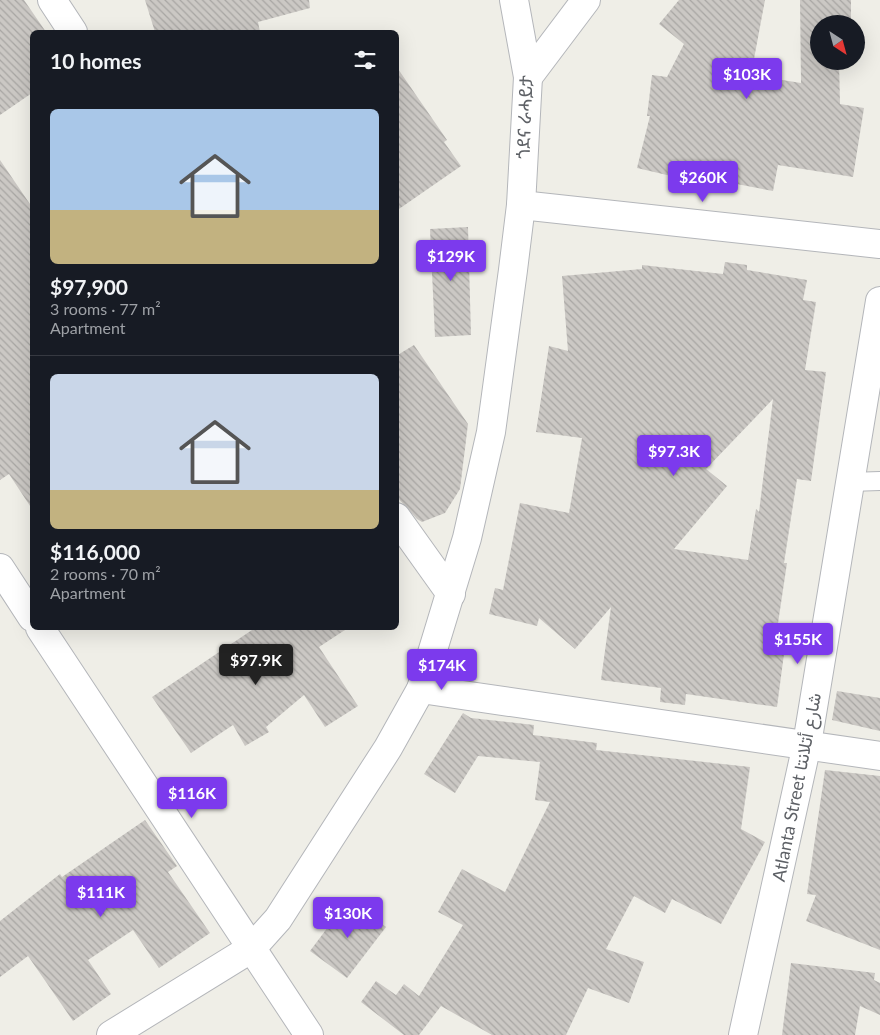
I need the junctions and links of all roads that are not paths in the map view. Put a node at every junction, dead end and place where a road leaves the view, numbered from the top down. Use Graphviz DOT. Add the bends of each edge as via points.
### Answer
graph roads {
  1 [pos="52,0"];
  2 [pos="514,0"];
  3 [pos="586,0"];
  4 [pos="72,30"];
  5 [pos="528,77"];
  6 [pos="521,205"];
  7 [pos="880,244"];
  8 [pos="880,300"];
  9 [pos="880,481"];
  10 [pos="850,482"];
  11 [pos="399,521"];
  12 [pos="0,568"];
  13 [pos="451,594"];
  14 [pos="30,614"];
  15 [pos="41,630"];
  16 [pos="420,689"];
  17 [pos="807,744"];
  18 [pos="880,756"];
  19 [pos="252,948"];
  20 [pos="111,1035"];
  21 [pos="309,1035"];
  22 [pos="744,1035"];
  1 -- 4 [label="street"];
  2 -- 5 [label="street, ጎደና ራሓይታ"];
  3 -- 5 [label="street"];
  5 -- 6 [label="street, ጎደና ራሓይታ"];
  6 -- 7 [label="street"];
  6 -- 13 [label="street, ጎደና ራሓይታ" via="490,432"];
  8 -- 10 [label="street, Atlanta Street شارع أتلانتا"];
  9 -- 10 [label="lane"];
  10 -- 17 [label="street, Atlanta Street شارع أتلانتا" via="836,612"];
  11 -- 13 [label="street"];
  12 -- 14 [label="street"];
  13 -- 16 [label="street, ጎደና ራሓይታ"];
  15 -- 19 [label="street"];
  16 -- 17 [label="street"];
  16 -- 19 [label="street, ጎደና ራሓይታ" via="388,748 278,919"];
  17 -- 18 [label="street"];
  17 -- 22 [label="street, Atlanta Street شارع أتلانتا"];
  19 -- 20 [label="street, ጎደና ራሓይታ"];
  19 -- 21 [label="street"];
}
